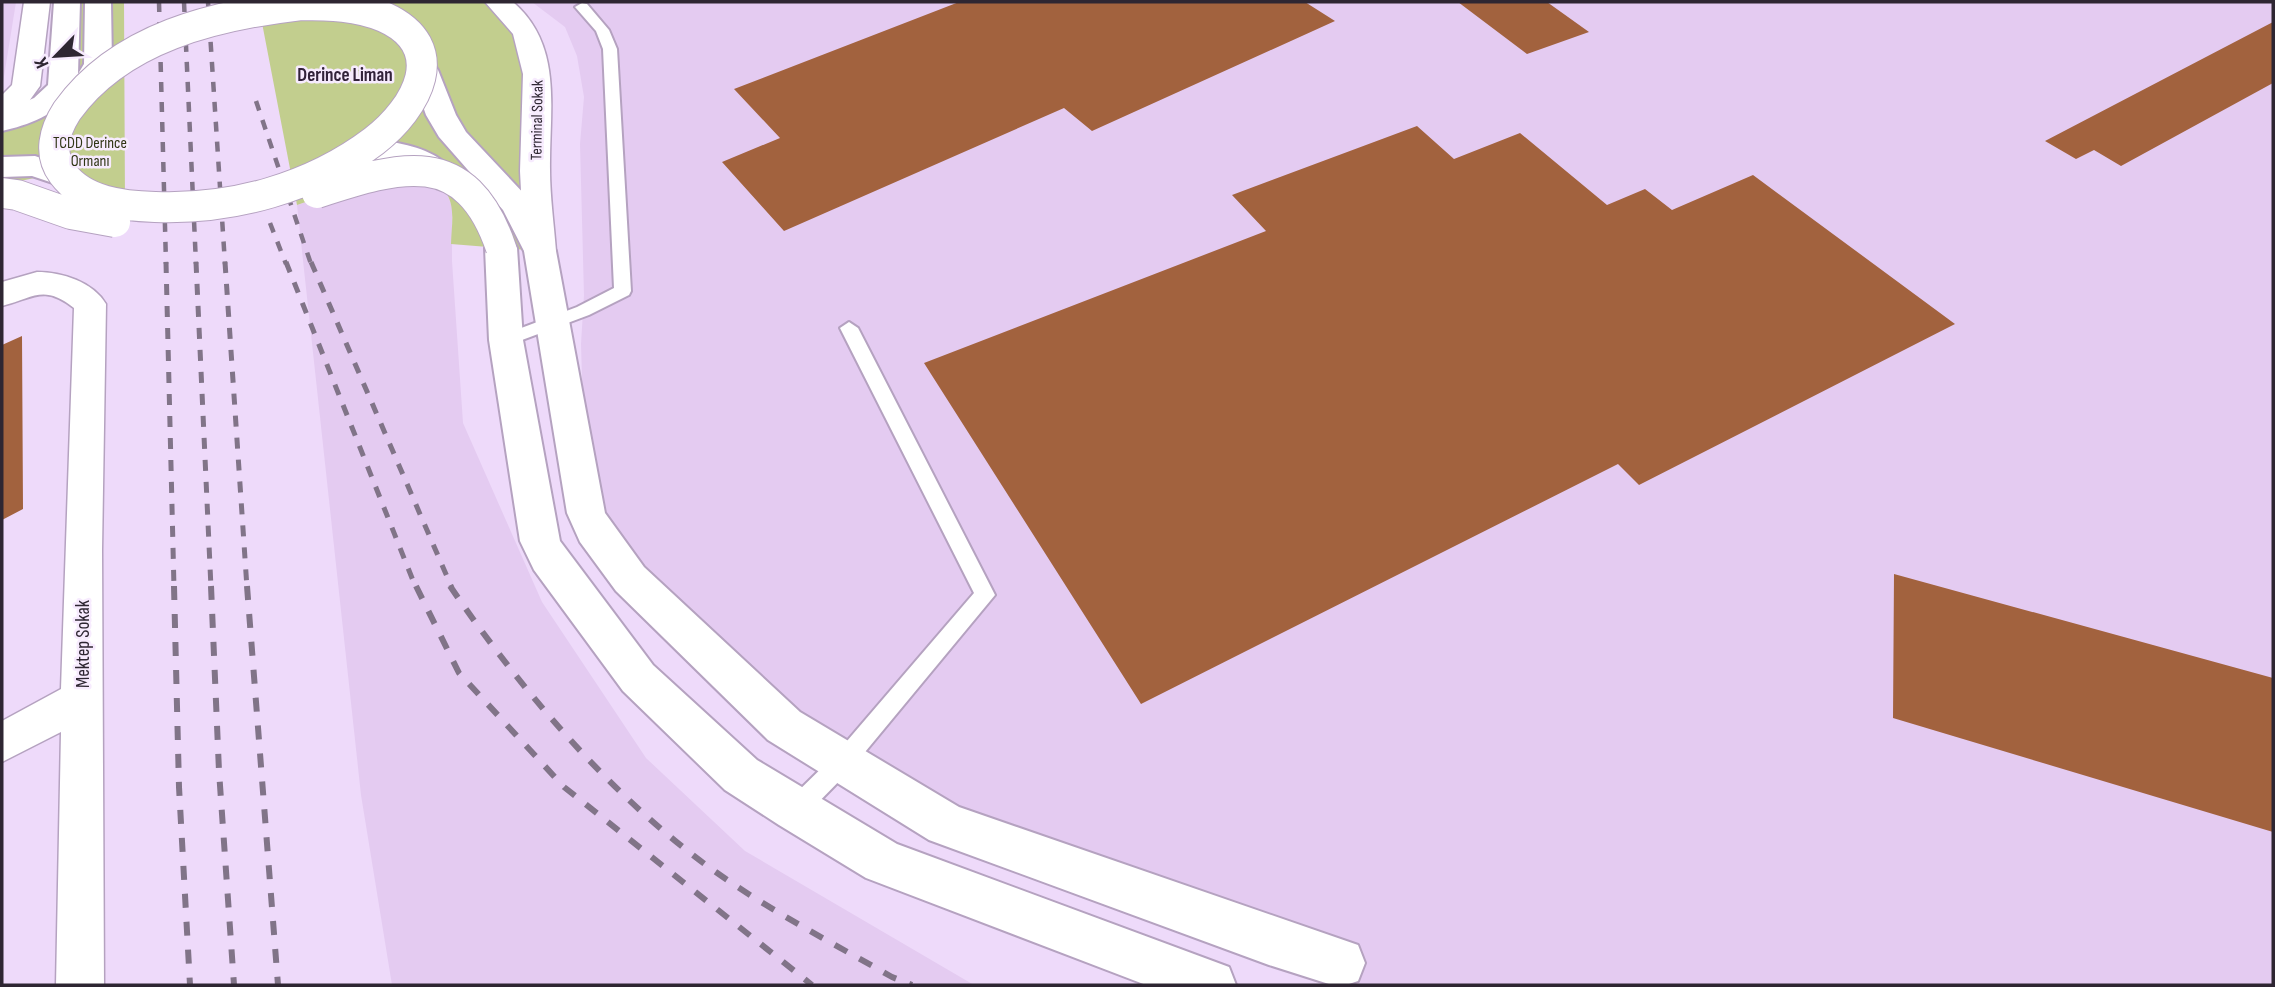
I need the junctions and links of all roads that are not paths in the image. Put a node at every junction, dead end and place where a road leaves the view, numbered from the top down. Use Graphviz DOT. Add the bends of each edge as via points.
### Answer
graph roads {
  1 [pos="37,2"];
  2 [pos="67,2"];
  3 [pos="98,2"];
  4 [pos="360,2"];
  5 [pos="498,2"];
  6 [pos="582,7"];
  7 [pos="396,22"];
  8 [pos="424,70"];
  9 [pos="76,98"];
  10 [pos="2,105"];
  11 [pos="2,122"];
  12 [pos="2,142"];
  13 [pos="339,163"];
  14 [pos="2,166"];
  15 [pos="438,172"];
  16 [pos="65,177"];
  17 [pos="2,193"];
  18 [pos="521,249"];
  19 [pos="2,295"];
  20 [pos="551,323"];
  21 [pos="849,328"];
  22 [pos="506,340"];
  23 [pos="82,699"];
  24 [pos="2,743"];
  25 [pos="843,762"];
  26 [pos="795,810"];
  27 [pos="1340,963"];
  28 [pos="80,985"];
  29 [pos="1211,985"];
  1 -- 10 [label="street" via="26,86 17,98"];
  2 -- 11 [label="main road" via="62,85 47,101"];
  3 -- 9 [label="main road" via="98,64"];
  4 -- 7 [label="main road, bridge"];
  5 -- 18 [label="street, Terminal Sokak" via="522,24 537,68 535,161"];
  6 -- 20 [label="lane" via="602,30 610,49 623,291"];
  7 -- 8 [label="main road, bridge" via="422,51"];
  7 -- 9 [label="main road, bridge" via="329,5 241,13 151,44 107,70"];
  8 -- 13 [label="main road, bridge" via="417,93 401,117"];
  8 -- 18 [label="main road" via="454,137 517,205"];
  9 -- 12 [label="main road" via="23,134"];
  9 -- 16 [label="main road, bridge" via="57,126 53,145 55,162"];
  13 -- 15 [label="main road, bridge" via="394,151 415,155"];
  13 -- 16 [label="main road, bridge" via="270,192 194,207 125,205 80,191"];
  14 -- 16 [label="main road" via="35,166"];
  15 -- 17 [label="main road, bridge" via="403,171 359,179 257,213 197,226 123,224"];
  15 -- 18 [label="main road, bridge" via="479,201 494,226"];
  18 -- 20 [label="main road"];
  18 -- 22 [label="main road"];
  19 -- 23 [label="street, Mektep Sokak" via="35,283 54,282 69,287 90,304"];
  20 -- 22 [label="lane"];
  20 -- 25 [label="main road" via="593,531 630,579 784,726"];
  21 -- 25 [label="lane" via="985,595"];
  22 -- 26 [label="main road" via="540,541 548,558 638,678 741,775"];
  23 -- 24 [label="street"];
  23 -- 28 [label="street, Mektep Sokak"];
  25 -- 26 [label="lane"];
  25 -- 27 [label="main road" via="945,824"];
  26 -- 29 [label="main road" via="883,862"];
}
